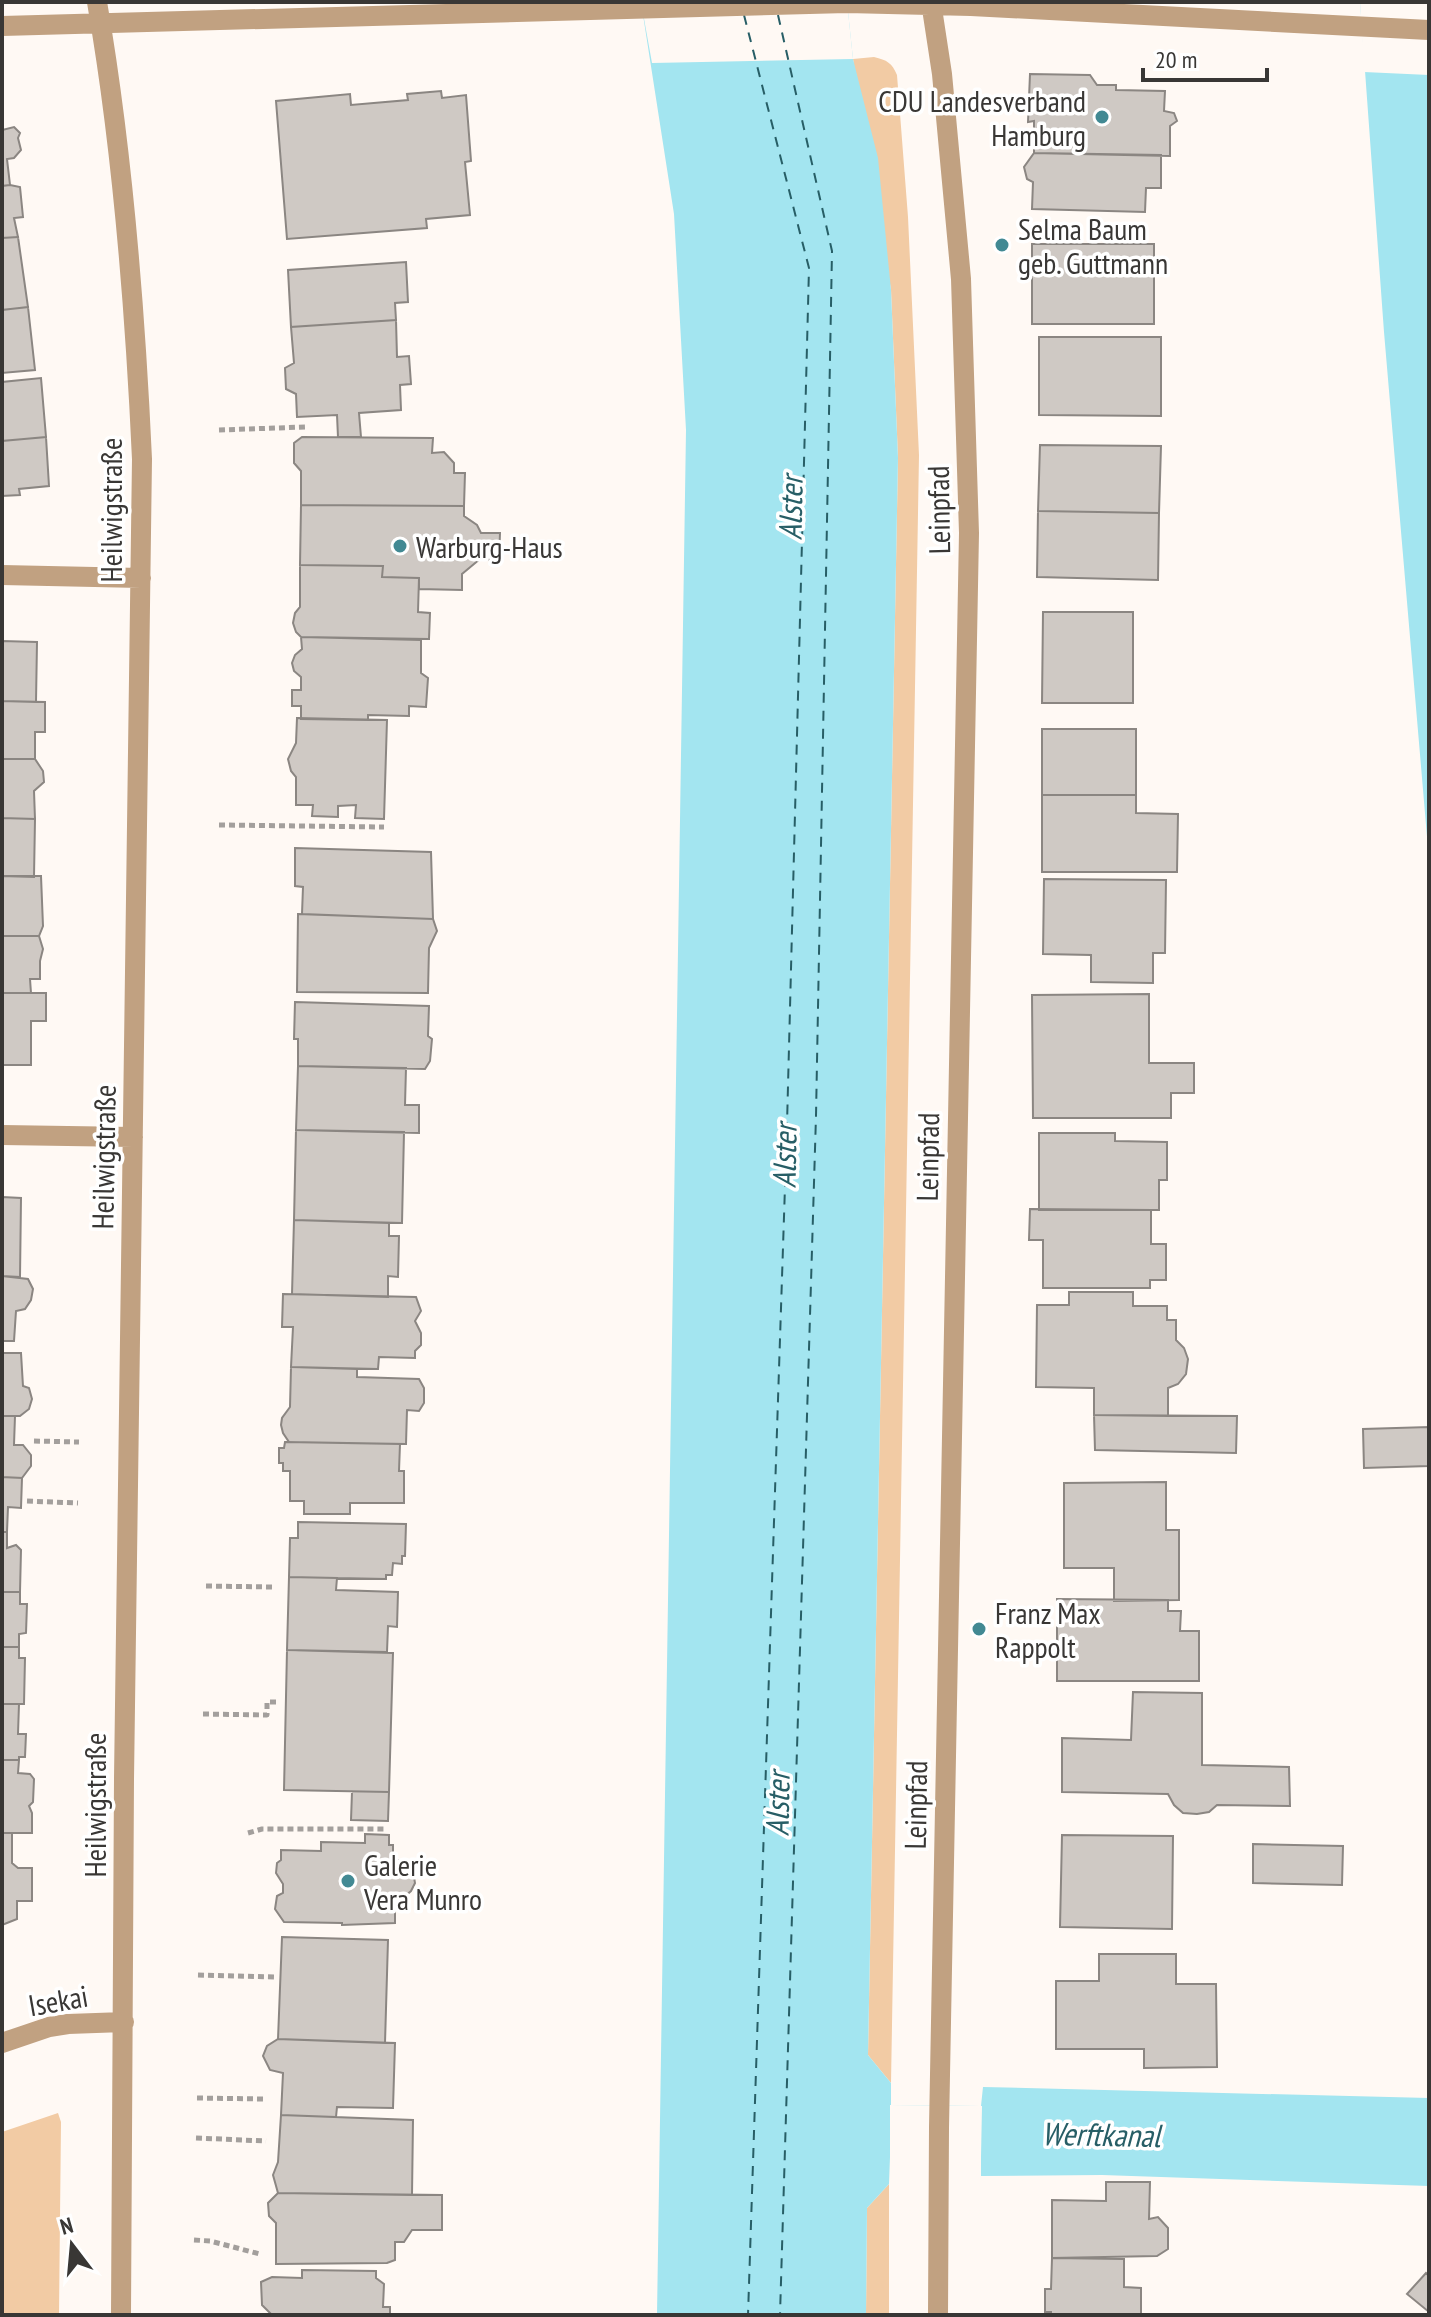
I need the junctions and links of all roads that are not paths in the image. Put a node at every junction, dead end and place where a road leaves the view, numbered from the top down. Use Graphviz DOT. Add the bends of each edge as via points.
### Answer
graph roads {
  1 [pos="847,3"];
  2 [pos="931,3"];
  3 [pos="99,12"];
  4 [pos="2,26"];
  5 [pos="1429,30"];
  6 [pos="2,575"];
  7 [pos="141,578"];
  8 [pos="2,1135"];
  9 [pos="133,1137"];
  10 [pos="124,2022"];
  11 [pos="2,2043"];
  12 [pos="121,2315"];
  13 [pos="938,2315"];
  1 -- 2 [label="street"];
  1 -- 3 [label="street" via="642,10"];
  2 -- 5 [label="street"];
  2 -- 13 [label="street, Leinpfad" via="961,279 969,533"];
  3 -- 4 [label="street"];
  3 -- 7 [label="street, Heilwigstraße" via="136,349"];
  6 -- 7 [label="street"];
  7 -- 9 [label="street, Heilwigstraße"];
  8 -- 9 [label="street"];
  9 -- 10 [label="street, Heilwigstraße"];
  10 -- 11 [label="street, Isekai" via="49,2027"];
  10 -- 12 [label="street, Heilwigstraße"];
}
